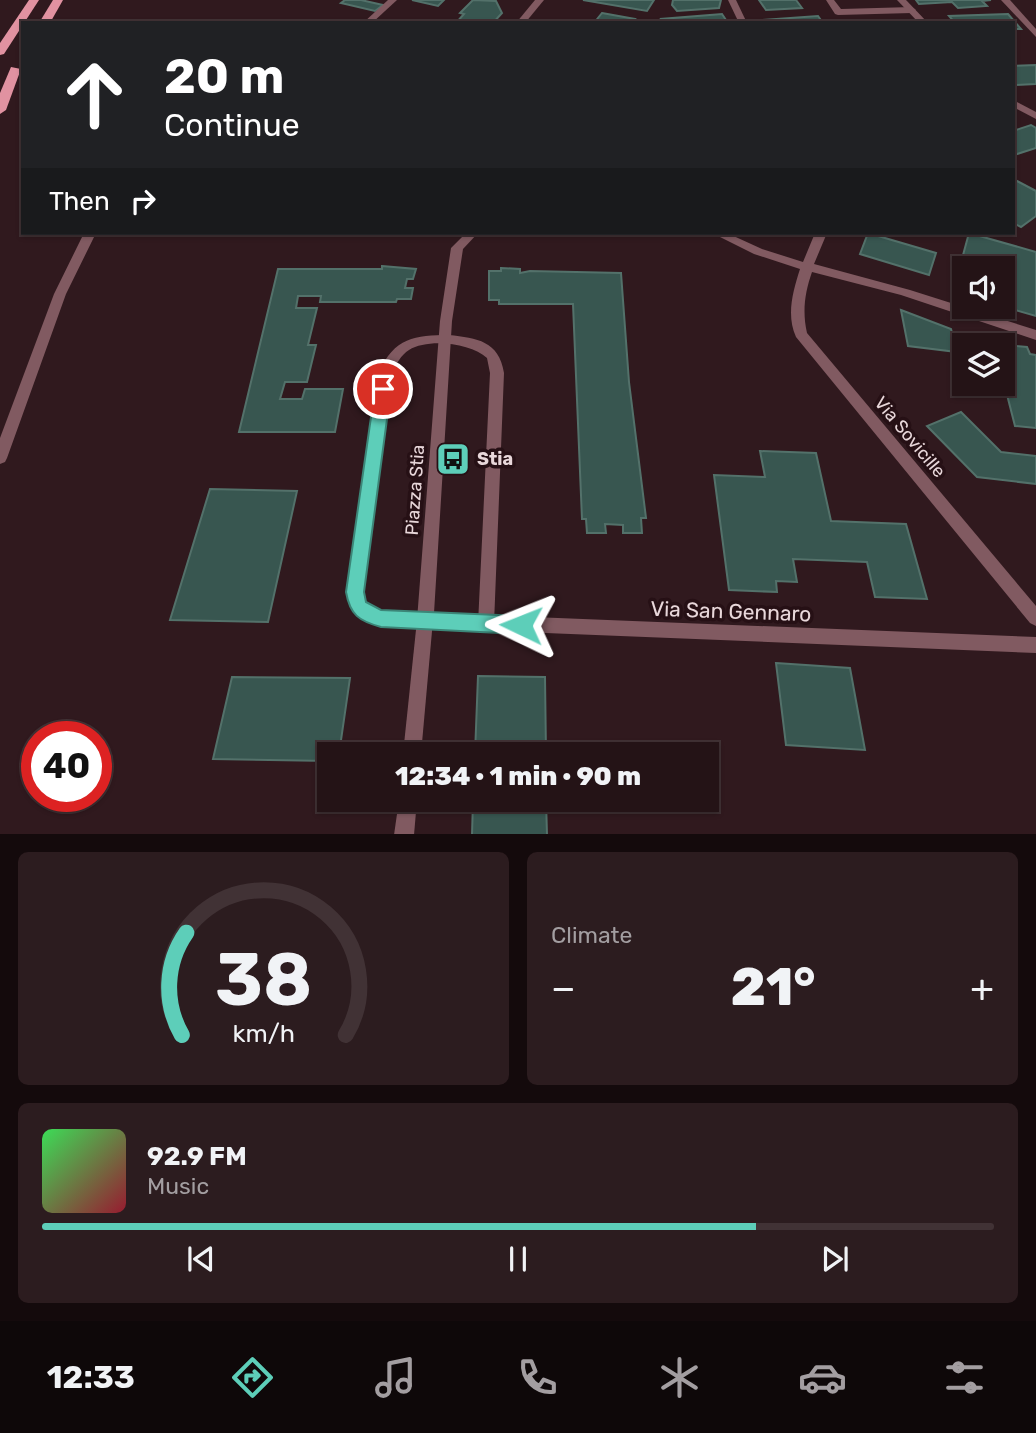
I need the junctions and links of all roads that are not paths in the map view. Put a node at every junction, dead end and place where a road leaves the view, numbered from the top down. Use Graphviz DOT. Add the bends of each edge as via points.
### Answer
graph roads {
  1 [pos="34,0"];
  2 [pos="58,0"];
  3 [pos="393,0"];
  4 [pos="540,0"];
  5 [pos="732,0"];
  6 [pos="834,0"];
  7 [pos="863,0"];
  8 [pos="901,0"];
  9 [pos="1005,0"];
  10 [pos="912,10"];
  11 [pos="871,11"];
  12 [pos="45,21"];
  13 [pos="369,21"];
  14 [pos="522,21"];
  15 [pos="742,21"];
  16 [pos="922,21"];
  17 [pos="1036,34"];
  18 [pos="0,52"];
  19 [pos="21,59"];
  20 [pos="15,69"];
  21 [pos="0,93"];
  22 [pos="1015,104"];
  23 [pos="0,110"];
  24 [pos="1036,116"];
  25 [pos="89,235"];
  26 [pos="470,235"];
  27 [pos="722,235"];
  28 [pos="820,235"];
  29 [pos="807,267"];
  30 [pos="1036,335"];
  31 [pos="445,340"];
  32 [pos="0,458"];
  33 [pos="1036,618"];
  34 [pos="425,620"];
  35 [pos="486,624"];
  36 [pos="1036,645"];
  37 [pos="413,742"];
  38 [pos="407,812"];
  39 [pos="404,834"];
  1 -- 18 [label="main road"];
  2 -- 12 [label="main road"];
  3 -- 13 [label="street"];
  4 -- 14 [label="street"];
  5 -- 15 [label="street"];
  6 -- 11 [label="street" via="830,0 838,12"];
  7 -- 11 [label="street"];
  8 -- 10 [label="street"];
  9 -- 17 [label="street"];
  10 -- 11 [label="street"];
  10 -- 16 [label="street"];
  19 -- 20 [label="main road"];
  20 -- 21 [label="main road"];
  20 -- 23 [label="main road"];
  22 -- 24 [label="street"];
  25 -- 32 [label="street" via="60,295"];
  26 -- 31 [label="street, Piazza Stia" via="457,248"];
  27 -- 29 [label="street"];
  28 -- 29 [label="street, Via Sovicille"];
  29 -- 30 [label="street" via="887,287"];
  29 -- 33 [label="street, Via Sovicille" via="797,311 805,341"];
  31 -- 34 [label="street, Piazza Stia"];
  31 -- 34 [label="street, Via San Gennaro" via="408,344 386,372 355,592 358,606 368,615"];
  31 -- 35 [label="street" via="484,347 498,373"];
  34 -- 35 [label="street, Via San Gennaro"];
  34 -- 37 [label="street, Piazza Stia"];
  35 -- 36 [label="street, Via San Gennaro"];
  38 -- 39 [label="street"];
}
